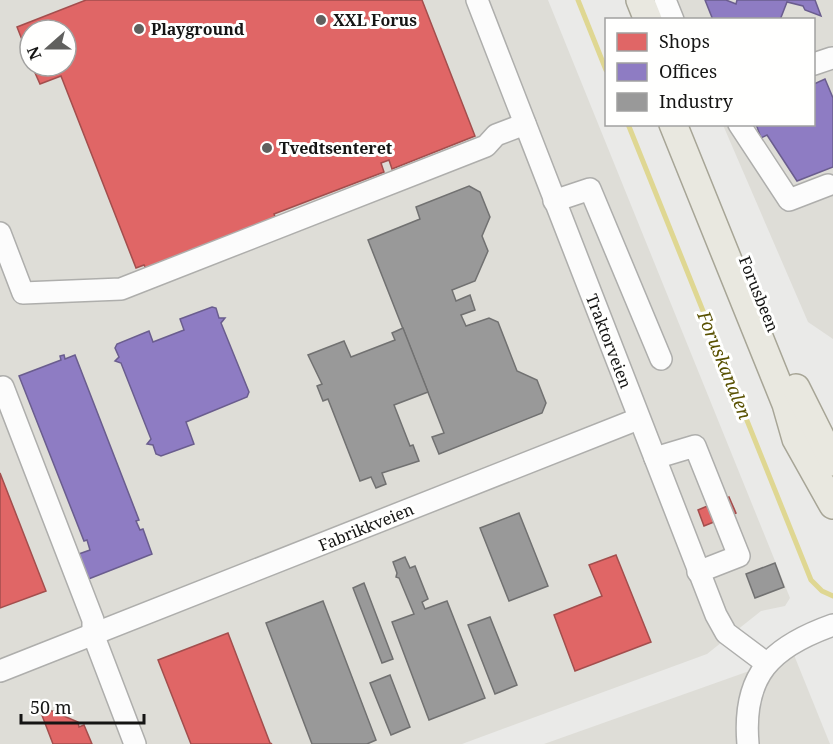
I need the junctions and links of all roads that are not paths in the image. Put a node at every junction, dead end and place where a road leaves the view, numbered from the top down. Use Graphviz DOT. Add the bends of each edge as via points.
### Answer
graph roads {
  1 [pos="477,0"];
  2 [pos="624,0"];
  3 [pos="640,0"];
  4 [pos="665,0"];
  5 [pos="631,18"];
  6 [pos="647,18"];
  7 [pos="673,18"];
  8 [pos="525,124"];
  9 [pos="674,126"];
  10 [pos="691,126"];
  11 [pos="740,126"];
  12 [pos="828,185"];
  13 [pos="554,201"];
  14 [pos="0,233"];
  15 [pos="661,358"];
  16 [pos="3,387"];
  17 [pos="786,404"];
  18 [pos="638,419"];
  19 [pos="655,458"];
  20 [pos="833,462"];
  21 [pos="833,484"];
  22 [pos="833,505"];
  23 [pos="698,572"];
  24 [pos="833,626"];
  25 [pos="93,634"];
  26 [pos="766,663"];
  27 [pos="0,671"];
  28 [pos="135,744"];
  29 [pos="748,744"];
  1 -- 8 [label="street, Traktorveien"];
  2 -- 5 [label="main road"];
  3 -- 6 [label="main road"];
  4 -- 7 [label="street"];
  8 -- 13 [label="street, Traktorveien"];
  8 -- 14 [label="street" via="496,135 486,146 121,289 23,293"];
  9 -- 17 [label="main road, Forusbeen"];
  10 -- 20 [label="main road, Forusbeen" via="801,401"];
  11 -- 12 [label="street" via="789,200"];
  13 -- 15 [label="street" via="590,189"];
  13 -- 18 [label="street, Traktorveien"];
  16 -- 25 [label="street" via="93,620"];
  17 -- 21 [label="main road, Forusbeen"];
  17 -- 22 [label="main road, Forusbeen" via="796,439"];
  18 -- 19 [label="street, Traktorveien"];
  18 -- 25 [label="street, Fabrikkveien"];
  19 -- 23 [label="street, Traktorveien"];
  19 -- 23 [label="street" via="695,446 739,556"];
  23 -- 26 [label="street, Traktorveien" via="726,633"];
  24 -- 26 [label="street" via="809,634"];
  25 -- 27 [label="street, Fabrikkveien"];
  25 -- 28 [label="street"];
  26 -- 29 [label="street" via="749,703"];
}
